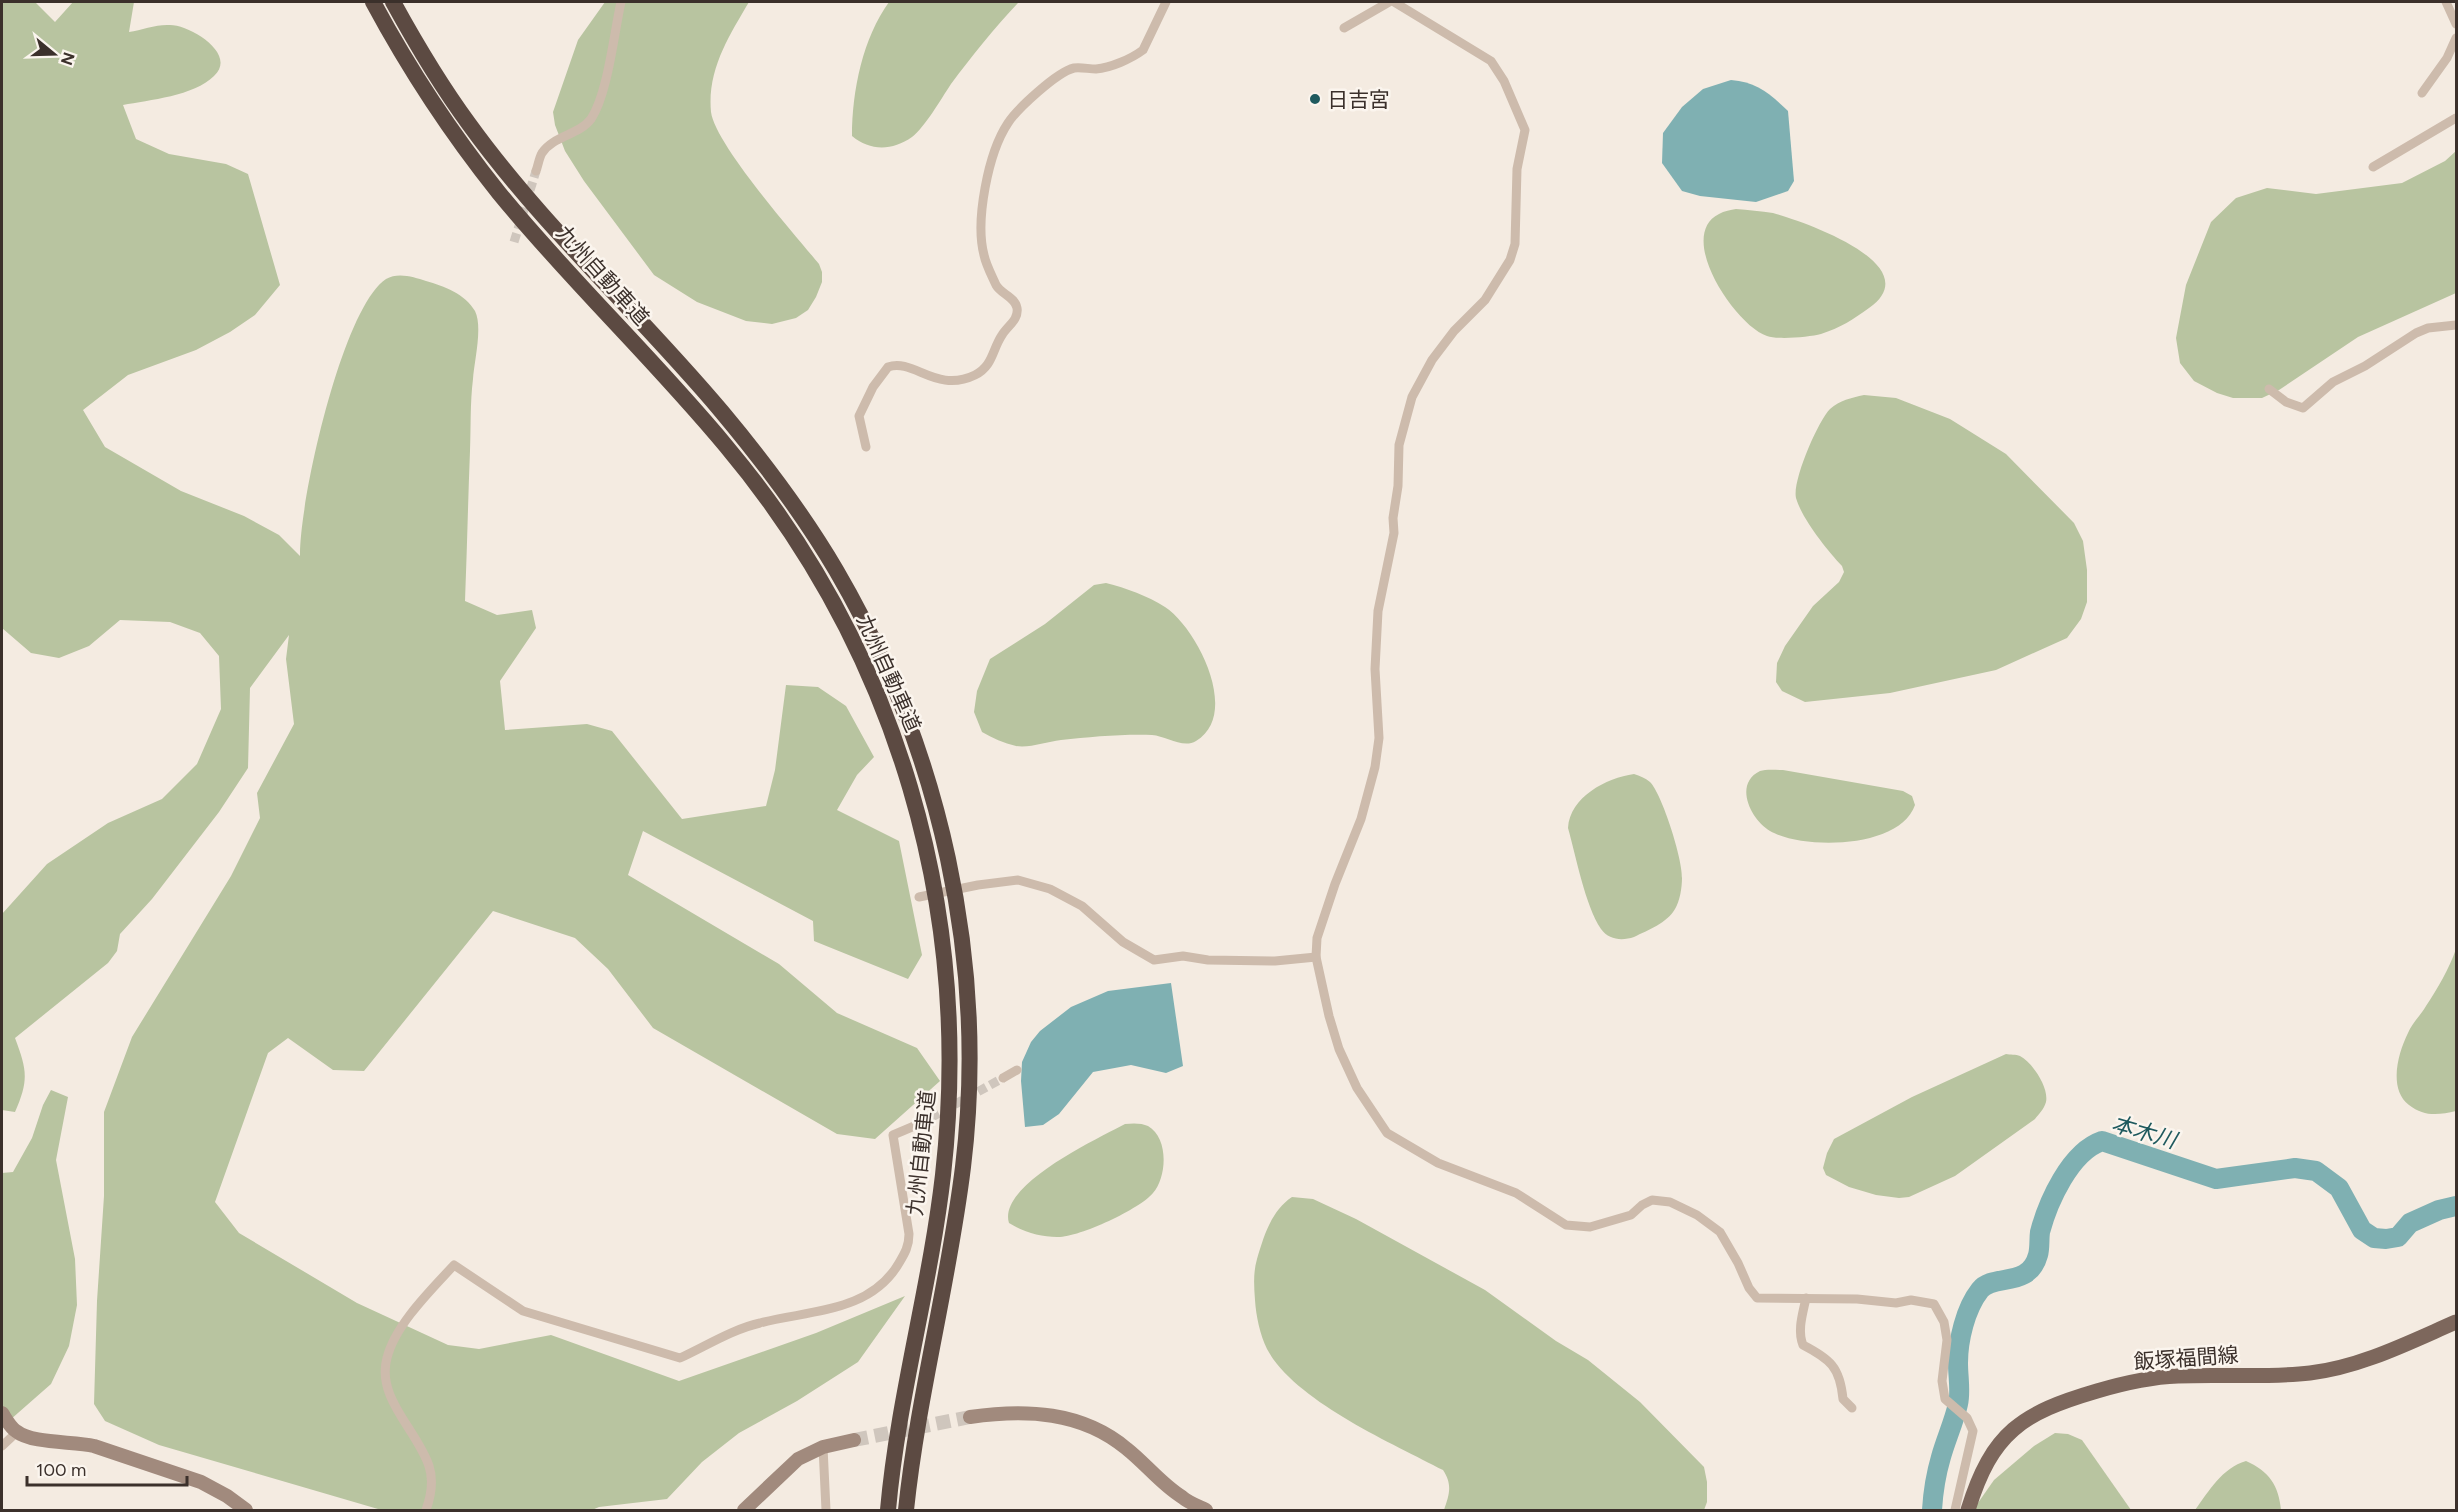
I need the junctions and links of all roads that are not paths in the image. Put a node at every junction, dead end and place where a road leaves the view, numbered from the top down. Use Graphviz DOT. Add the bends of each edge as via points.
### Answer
graph roads {
  1 [pos="373,2"];
  2 [pos="393,2"];
  3 [pos="621,2"];
  4 [pos="1166,2"];
  5 [pos="1389,2"];
  6 [pos="1394,2"];
  7 [pos="2446,2"];
  8 [pos="2457,24"];
  9 [pos="1344,28"];
  10 [pos="2457,38"];
  11 [pos="2422,93"];
  12 [pos="2457,118"];
  13 [pos="2373,167"];
  14 [pos="536,171"];
  15 [pos="2457,325"];
  16 [pos="2269,389"];
  17 [pos="866,447"];
  18 [pos="919,897"];
  19 [pos="1316,957"];
  20 [pos="1017,1070"];
  21 [pos="1003,1078"];
  22 [pos="919,1124"];
  23 [pos="1806,1298"];
  24 [pos="2457,1322"];
  25 [pos="1852,1408"];
  26 [pos="2,1413"];
  27 [pos="970,1417"];
  28 [pos="17,1432"];
  29 [pos="854,1440"];
  30 [pos="2,1446"];
  31 [pos="823,1447"];
  32 [pos="246,1510"];
  33 [pos="426,1510"];
  34 [pos="744,1510"];
  35 [pos="826,1510"];
  36 [pos="888,1510"];
  37 [pos="906,1510"];
  38 [pos="1206,1510"];
  39 [pos="1955,1510"];
  40 [pos="1968,1510"];
  1 -- 36 [label="highway, 九州自動車道" via="427,94 501,195 708,424 774,508 846,626 899,752 929,856 941,916 951,1076 938,1216 904,1394"];
  2 -- 37 [label="highway, 九州自動車道" via="463,115 508,173 721,410 799,514 865,623 917,747 958,907 969,1021 969,1065 962,1175"];
  3 -- 14 [label="street" via="600,100 590,120 542,153"];
  4 -- 17 [label="street" via="1143,51 1098,69 1074,68 1063,72 1008,122 989,169 982,238 984,257 997,285 1017,308 1014,320 1002,334 987,366 967,378 949,381 898,365 888,367 859,416"];
  5 -- 9 [label="street"];
  6 -- 19 [label="street" via="1491,61 1526,130 1517,169 1515,244 1510,260 1485,300 1432,360 1412,397 1404,425 1399,445 1394,533 1378,611 1374,669 1379,738 1375,767 1355,837 1317,938"];
  7 -- 8 [label="street"];
  10 -- 11 [label="street"];
  12 -- 13 [label="street"];
  15 -- 16 [label="street" via="2428,327 2416,333 2333,382 2302,408"];
  18 -- 19 [label="street" via="1018,880 1050,889 1082,906 1123,942 1154,960 1182,956 1275,961"];
  19 -- 23 [label="street" via="1339,1049 1357,1088 1387,1133 1438,1163 1516,1192 1566,1225 1590,1227 1631,1215 1652,1200 1670,1202 1720,1232 1757,1298"];
  20 -- 21 [label="street"];
  22 -- 33 [label="street" via="892,1135 909,1245 890,1278 853,1303 759,1323 681,1358 523,1311 454,1265 423,1299 395,1339 387,1358 385,1379 429,1466 432,1491"];
  23 -- 25 [label="street" via="1800,1337 1803,1345 1833,1365 1843,1399"];
  23 -- 39 [label="street" via="1934,1304 1946,1331 1942,1381 1945,1399 1967,1418 1973,1431"];
  24 -- 40 [label="main road, 飯塚福間線" via="2359,1362 2328,1370 2289,1375 2140,1379 2046,1408 2017,1426 1998,1445 1981,1473"];
  26 -- 28 [label="street"];
  27 -- 38 [label="street" via="1039,1413 1101,1431 1182,1497"];
  28 -- 30 [label="street"];
  28 -- 32 [label="street" via="35,1439 94,1446 201,1482"];
  29 -- 31 [label="street"];
  31 -- 34 [label="street" via="798,1459"];
  31 -- 35 [label="street"];
}
